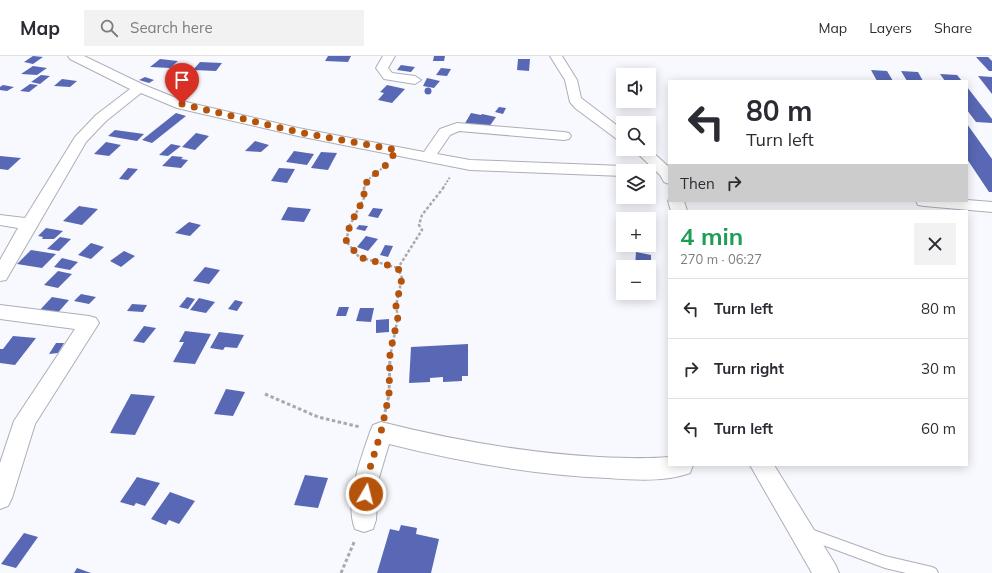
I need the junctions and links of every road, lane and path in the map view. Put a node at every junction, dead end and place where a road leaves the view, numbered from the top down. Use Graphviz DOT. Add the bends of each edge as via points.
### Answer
graph roads {
  1 [pos="74,56"];
  2 [pos="389,56"];
  3 [pos="556,56"];
  4 [pos="415,80"];
  5 [pos="139,88"];
  6 [pos="616,132"];
  7 [pos="564,136"];
  8 [pos="397,150"];
  9 [pos="648,156"];
  10 [pos="428,157"];
  11 [pos="457,163"];
  12 [pos="616,171"];
  13 [pos="656,173"];
  14 [pos="668,175"];
  15 [pos="936,202"];
  16 [pos="984,206"];
  17 [pos="992,213"];
  18 [pos="0,220"];
  19 [pos="29,224"];
  20 [pos="398,268"];
  21 [pos="0,275"];
  22 [pos="0,312"];
  23 [pos="265,394"];
  24 [pos="381,432"];
  25 [pos="678,466"];
  26 [pos="762,466"];
  27 [pos="0,498"];
  28 [pos="364,520"];
  29 [pos="799,531"];
  30 [pos="341,573"];
  31 [pos="826,573"];
  32 [pos="932,573"];
  1 -- 5 [label="street"];
  2 -- 4 [label="street" via="382,68 388,76"];
  3 -- 6 [label="street" via="571,80 575,99"];
  5 -- 8 [label="street" via="198,108 298,132"];
  5 -- 19 [label="street" via="90,128 80,140"];
  7 -- 10 [label="street" via="457,127 445,132"];
  8 -- 10 [label="street"];
  8 -- 20 [label="path" via="386,165 364,186 364,198 350,225 346,240 359,257"];
  9 -- 14 [label="street"];
  10 -- 11 [label="street"];
  11 -- 12 [label="street"];
  11 -- 20 [label="path" via="439,195 422,215 419,225 422,230"];
  13 -- 14 [label="street"];
  15 -- 16 [label="street"];
  16 -- 17 [label="street"];
  18 -- 19 [label="street"];
  19 -- 21 [label="street"];
  20 -- 24 [label="path" via="402,278 396,306 398,317 390,353 389,395"];
  22 -- 27 [label="street" via="89,323 25,421"];
  23 -- 24 [label="path" via="318,417"];
  24 -- 25 [label="street" via="410,440 584,467 628,469"];
  24 -- 28 [label="street" via="366,481"];
  26 -- 29 [label="street"];
  28 -- 30 [label="path"];
  29 -- 31 [label="street"];
  29 -- 32 [label="lane" via="885,562"];
}
